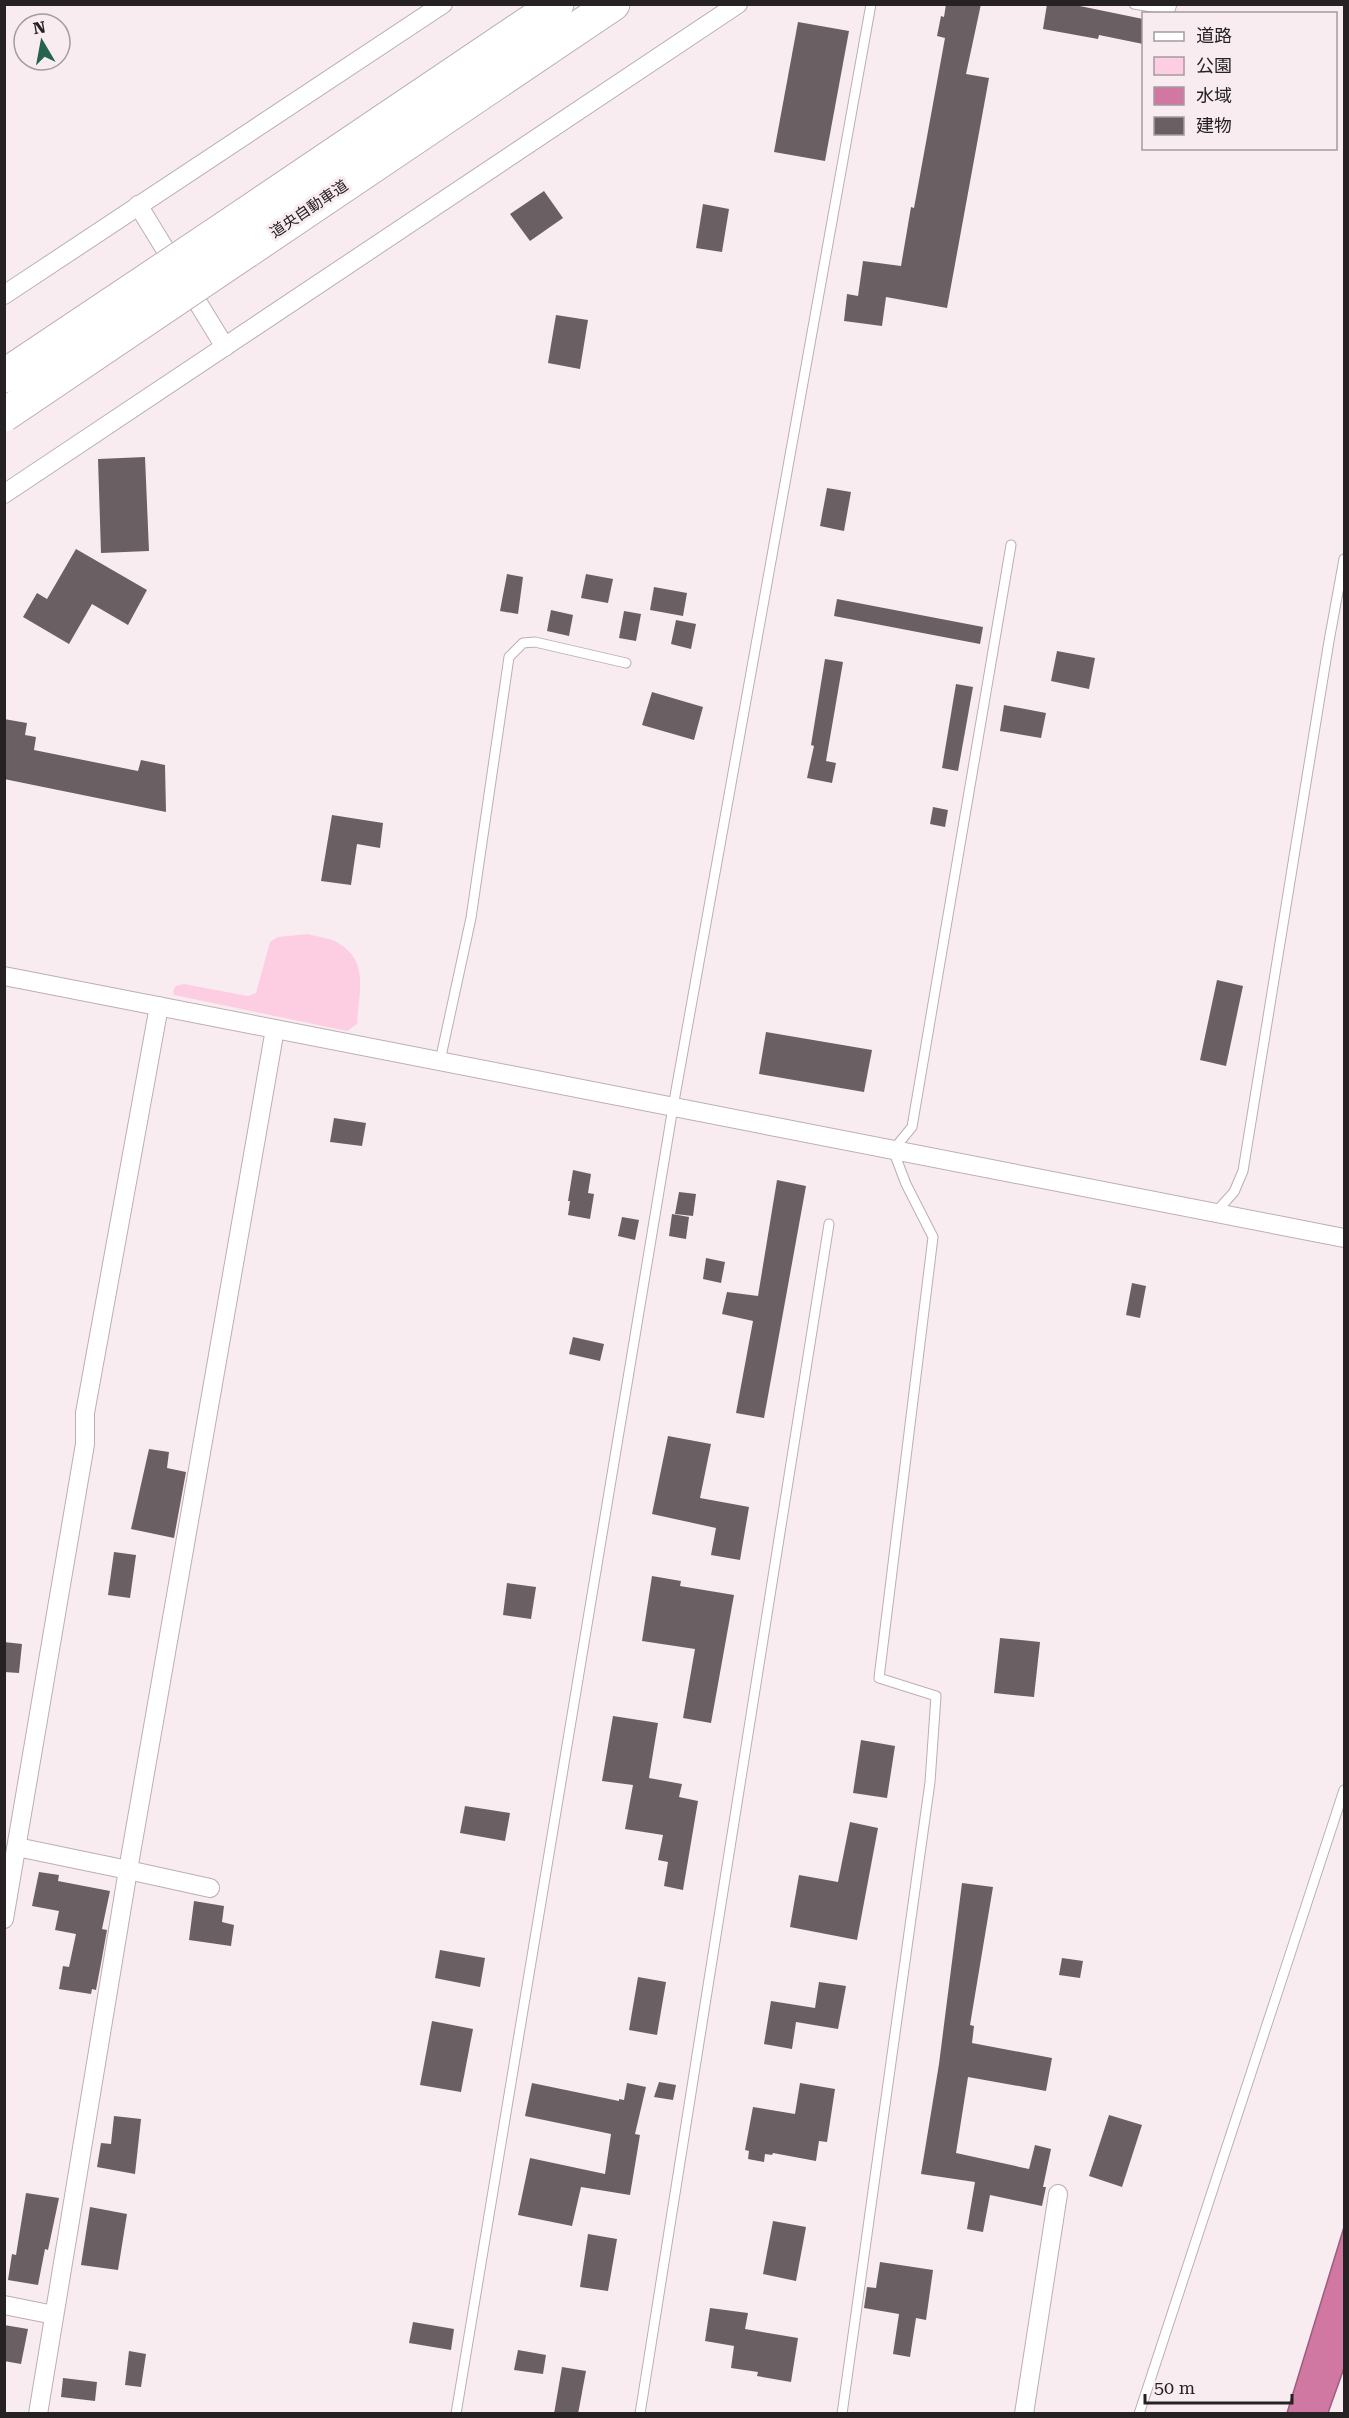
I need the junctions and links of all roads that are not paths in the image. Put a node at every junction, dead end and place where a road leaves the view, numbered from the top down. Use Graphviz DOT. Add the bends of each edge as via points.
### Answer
graph roads {
  1 [pos="443,4"];
  2 [pos="557,4"];
  3 [pos="613,4"];
  4 [pos="738,4"];
  5 [pos="871,4"];
  6 [pos="1134,4"];
  7 [pos="1172,4"];
  8 [pos="138,205"];
  9 [pos="238,238"];
  10 [pos="4,295"];
  11 [pos="225,347"];
  12 [pos="4,376"];
  13 [pos="4,415"];
  14 [pos="4,494"];
  15 [pos="1011,545"];
  16 [pos="1344,559"];
  17 [pos="626,663"];
  18 [pos="4,976"];
  19 [pos="159,1006"];
  20 [pos="275,1029"];
  21 [pos="440,1061"];
  22 [pos="673,1107"];
  23 [pos="893,1150"];
  24 [pos="1215,1213"];
  25 [pos="829,1224"];
  26 [pos="1344,1238"];
  27 [pos="1344,1790"];
  28 [pos="17,1847"];
  29 [pos="128,1870"];
  30 [pos="210,1888"];
  31 [pos="4,1919"];
  32 [pos="1058,2194"];
  33 [pos="4,2305"];
  34 [pos="54,2315"];
  35 [pos="38,2414"];
  36 [pos="456,2414"];
  37 [pos="640,2414"];
  38 [pos="842,2414"];
  39 [pos="1024,2414"];
  40 [pos="1139,2414"];
  1 -- 8 [label="street"];
  2 -- 9 [label="highway, 道央自動車道"];
  3 -- 9 [label="highway, 道央自動車道"];
  4 -- 11 [label="street"];
  5 -- 22 [label="lane"];
  6 -- 7 [label="lane" via="1170,10"];
  8 -- 10 [label="street"];
  8 -- 11 [label="street"];
  9 -- 12 [label="highway, 道央自動車道, bridge"];
  9 -- 13 [label="highway, 道央自動車道, bridge"];
  11 -- 14 [label="street"];
  15 -- 23 [label="lane" via="912,1127"];
  16 -- 24 [label="lane" via="1243,1171 1234,1191"];
  17 -- 21 [label="lane" via="535,642 523,644 509,657 471,918"];
  18 -- 19 [label="street"];
  19 -- 20 [label="street"];
  19 -- 28 [label="street" via="85,1413 85,1444"];
  20 -- 21 [label="street"];
  20 -- 29 [label="street"];
  21 -- 22 [label="street"];
  22 -- 23 [label="street"];
  22 -- 36 [label="lane"];
  23 -- 24 [label="street"];
  23 -- 38 [label="lane" via="933,1237 879,1678 936,1696 930,1782"];
  24 -- 26 [label="street"];
  25 -- 37 [label="lane"];
  27 -- 40 [label="lane"];
  28 -- 29 [label="street"];
  28 -- 31 [label="street"];
  29 -- 30 [label="street"];
  29 -- 34 [label="street"];
  32 -- 39 [label="street"];
  33 -- 34 [label="street"];
  34 -- 35 [label="street"];
}
